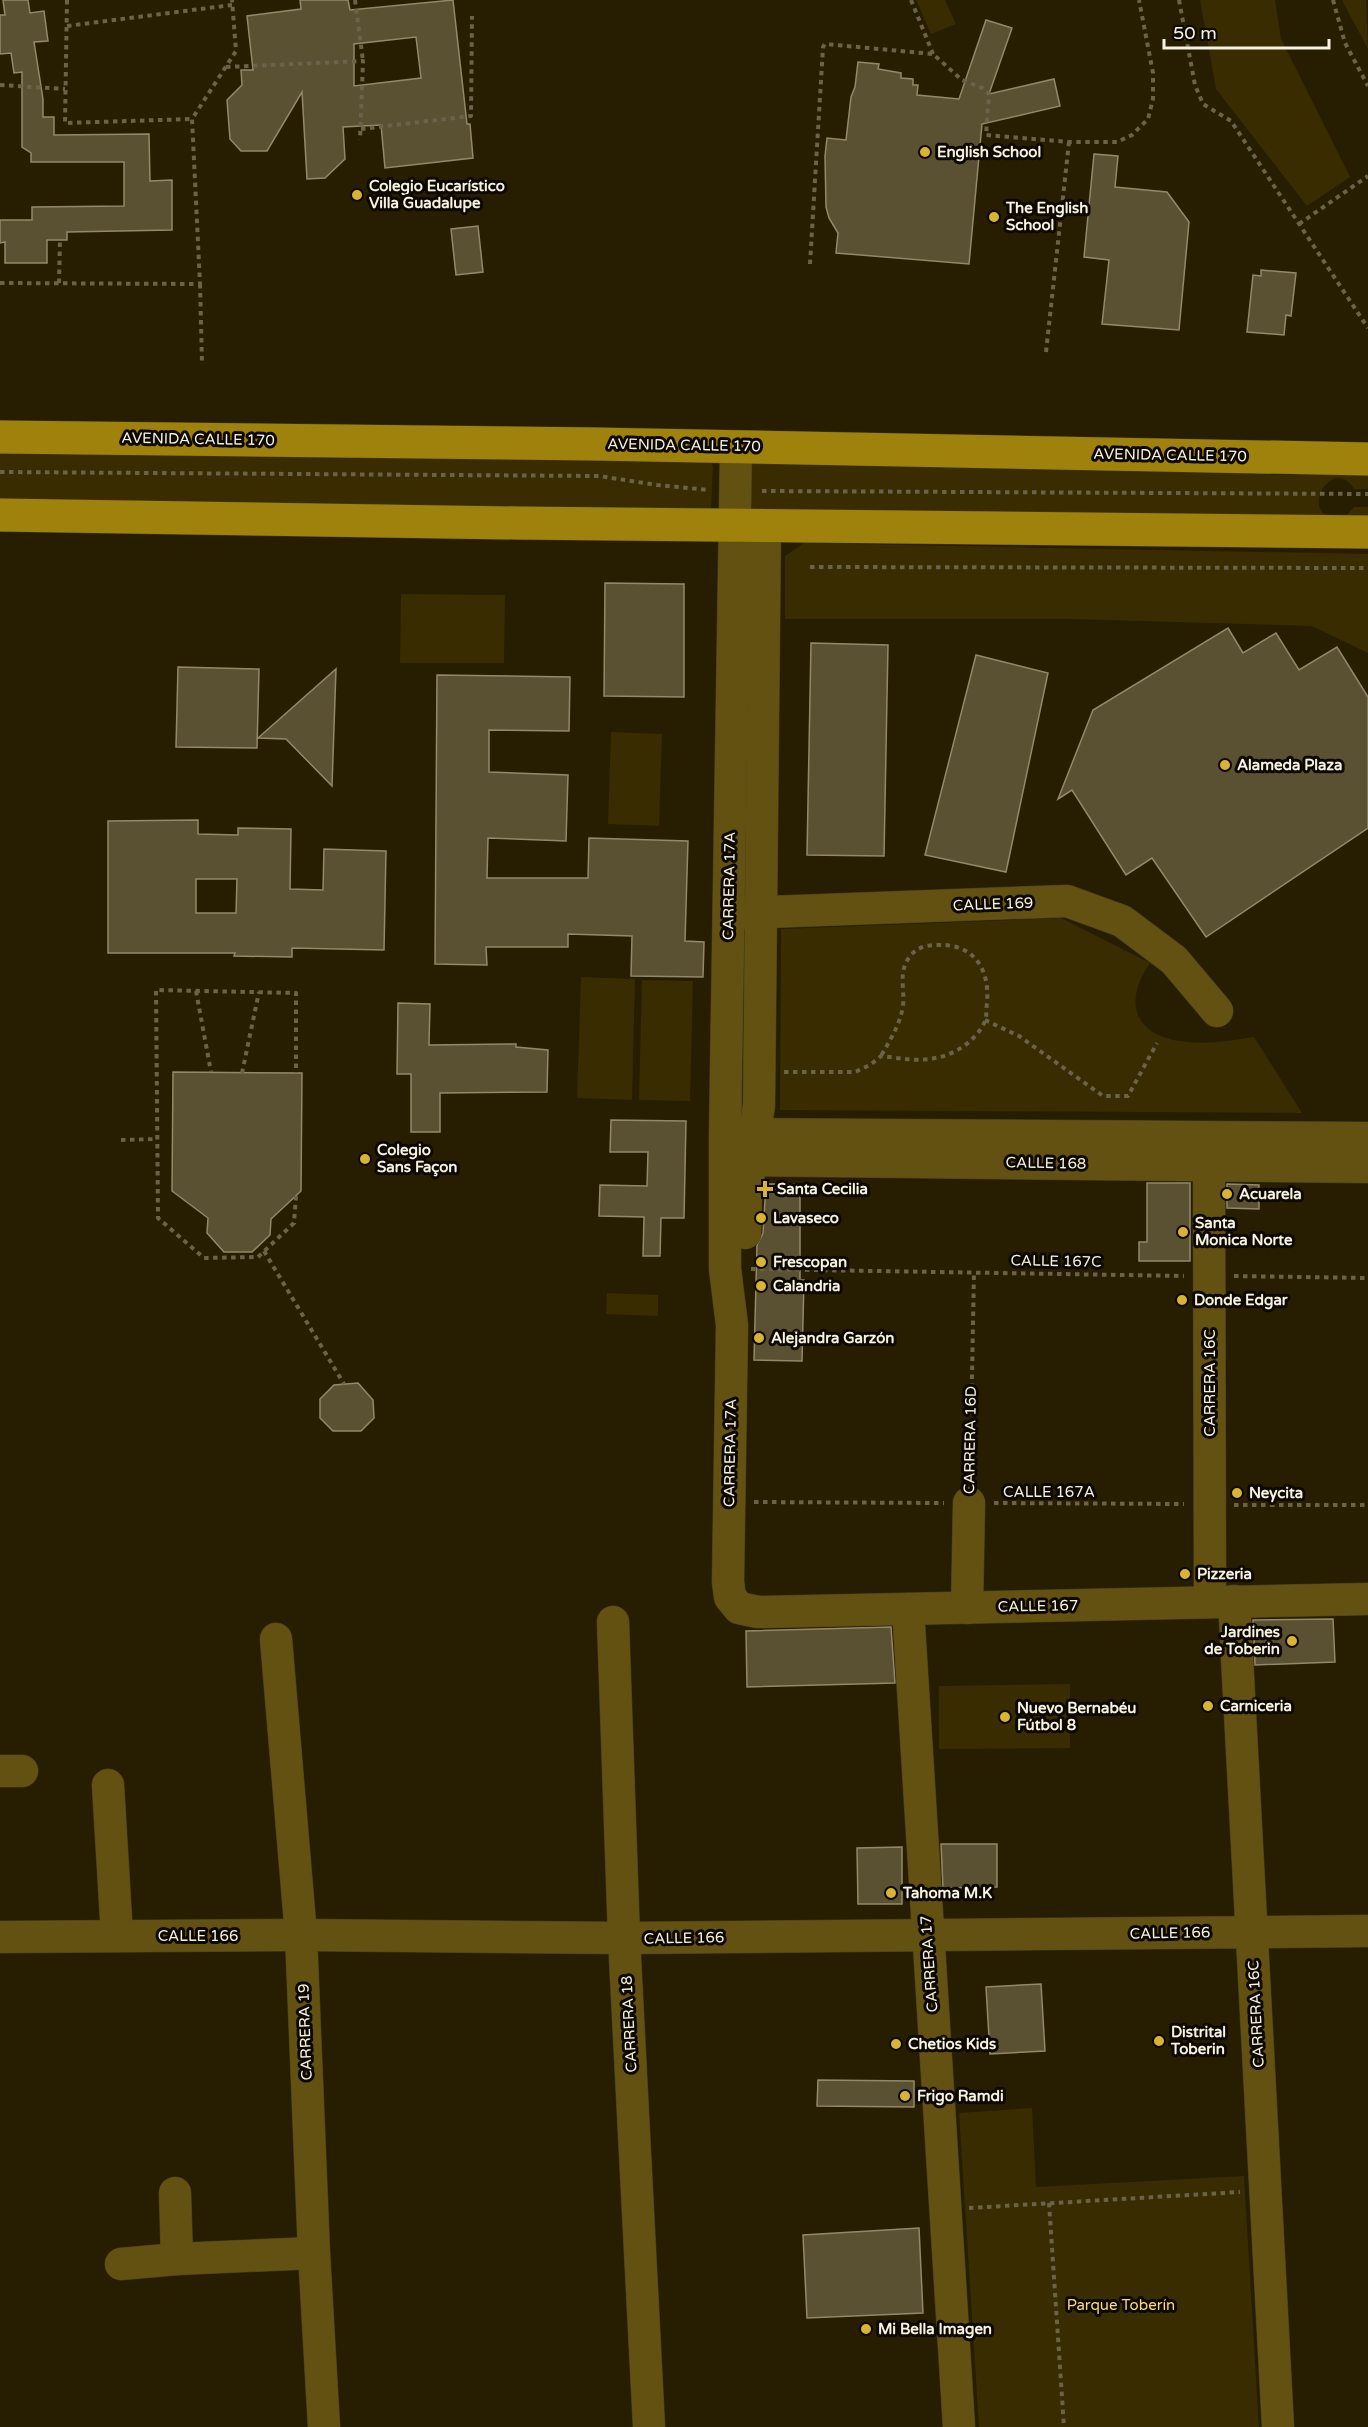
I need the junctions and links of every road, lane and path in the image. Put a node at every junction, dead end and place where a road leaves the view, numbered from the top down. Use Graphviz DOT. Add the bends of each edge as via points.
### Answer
graph roads {
  1 [pos="68,0"];
  2 [pos="355,0"];
  3 [pos="911,0"];
  4 [pos="1139,0"];
  5 [pos="1179,0"];
  6 [pos="1333,0"];
  7 [pos="232,3"];
  8 [pos="472,16"];
  9 [pos="67,26"];
  10 [pos="933,54"];
  11 [pos="363,61"];
  12 [pos="225,67"];
  13 [pos="0,85"];
  14 [pos="1368,86"];
  15 [pos="65,89"];
  16 [pos="192,119"];
  17 [pos="361,129"];
  18 [pos="360,140"];
  19 [pos="1069,142"];
  20 [pos="1368,176"];
  21 [pos="1299,224"];
  22 [pos="60,240"];
  23 [pos="810,264"];
  24 [pos="0,283"];
  25 [pos="59,283"];
  26 [pos="200,284"];
  27 [pos="1368,328"];
  28 [pos="1046,352"];
  29 [pos="202,363"];
  30 [pos="0,437"];
  31 [pos="736,447"];
  32 [pos="1368,459"];
  33 [pos="0,472"];
  34 [pos="735,490"];
  35 [pos="1368,494"];
  36 [pos="0,515"];
  37 [pos="750,526"];
  38 [pos="1368,532"];
  39 [pos="810,567"];
  40 [pos="1368,568"];
  41 [pos="729,913"];
  42 [pos="761,913"];
  43 [pos="196,991"];
  44 [pos="259,992"];
  45 [pos="1217,1011"];
  46 [pos="985,1020"];
  47 [pos="1157,1043"];
  48 [pos="881,1056"];
  49 [pos="211,1072"];
  50 [pos="779,1072"];
  51 [pos="242,1073"];
  52 [pos="296,1073"];
  53 [pos="1368,1138"];
  54 [pos="157,1139"];
  55 [pos="121,1140"];
  56 [pos="739,1147"];
  57 [pos="1209,1165"];
  58 [pos="1368,1167"];
  59 [pos="296,1196"];
  60 [pos="264,1251"];
  61 [pos="744,1269"];
  62 [pos="974,1272"];
  63 [pos="1209,1276"];
  64 [pos="1368,1278"];
  65 [pos="732,1325"];
  66 [pos="344,1384"];
  67 [pos="730,1502"];
  68 [pos="969,1503"];
  69 [pos="1210,1504"];
  70 [pos="1368,1505"];
  71 [pos="728,1582"];
  72 [pos="1368,1599"];
  73 [pos="1222,1601"];
  74 [pos="967,1608"];
  75 [pos="908,1609"];
  76 [pos="613,1622"];
  77 [pos="276,1639"];
  78 [pos="108,1785"];
  79 [pos="1368,1931"];
  80 [pos="1251,1932"];
  81 [pos="301,1935"];
  82 [pos="928,1935"];
  83 [pos="117,1936"];
  84 [pos="0,1937"];
  85 [pos="624,1938"];
  86 [pos="1250,2191"];
  87 [pos="175,2193"];
  88 [pos="1049,2203"];
  89 [pos="968,2208"];
  90 [pos="314,2253"];
  91 [pos="177,2259"];
  92 [pos="121,2264"];
  93 [pos="324,2427"];
  94 [pos="649,2427"];
  95 [pos="959,2427"];
  96 [pos="1064,2427"];
  97 [pos="1278,2427"];
  1 -- 9 [label="path"];
  2 -- 11 [label="path"];
  3 -- 10 [label="path"];
  4 -- 19 [label="path" via="1153,73 1148,119 1132,135 1117,142"];
  5 -- 21 [label="path" via="1195,85 1203,104 1231,121"];
  6 -- 14 [label="path" via="1345,43"];
  7 -- 9 [label="path"];
  7 -- 12 [label="path" via="236,51"];
  8 -- 17 [label="path" via="471,116"];
  9 -- 15 [label="path"];
  10 -- 19 [label="path" via="962,80 985,89 986,135"];
  10 -- 23 [label="path" via="829,43 823,47"];
  11 -- 12 [label="path"];
  11 -- 17 [label="path"];
  12 -- 16 [label="path"];
  13 -- 15 [label="path"];
  15 -- 16 [label="path" via="65,123"];
  16 -- 26 [label="path"];
  17 -- 18 [label="path"];
  19 -- 28 [label="path"];
  20 -- 21 [label="path"];
  21 -- 27 [label="path"];
  22 -- 25 [label="path"];
  24 -- 25 [label="path"];
  25 -- 26 [label="path"];
  26 -- 29 [label="path"];
  30 -- 31 [label="main road, AVENIDA CALLE 170"];
  31 -- 32 [label="main road, AVENIDA CALLE 170"];
  31 -- 34 [label="street, CARRERA 17A"];
  33 -- 34 [label="path" via="599,476 679,488"];
  34 -- 35 [label="path"];
  34 -- 37 [label="street, CARRERA 17A"];
  36 -- 37 [label="main road"];
  37 -- 38 [label="main road"];
  37 -- 41 [label="street, CARRERA 17A"];
  37 -- 42 [label="street, CARRERA 17A"];
  39 -- 40 [label="path"];
  41 -- 42 [label="street, CALLE 169"];
  41 -- 56 [label="street, CARRERA 17A"];
  42 -- 45 [label="street, CALLE 169" via="1067,901 1122,921 1174,960"];
  42 -- 56 [label="street, CARRERA 17A" via="759,1105"];
  43 -- 44 [label="path"];
  43 -- 49 [label="path"];
  43 -- 54 [label="path" via="156,990"];
  44 -- 51 [label="path"];
  44 -- 52 [label="path" via="296,993"];
  46 -- 47 [label="path" via="1019,1036 1103,1096 1128,1096"];
  46 -- 48 [label="path" via="973,1039 938,1058 918,1061"];
  46 -- 48 [label="path" via="988,992 983,966 965,949 927,945 913,952 905,963 903,1006 895,1032"];
  48 -- 50 [label="path" via="855,1072"];
  53 -- 56 [label="street, CALLE 168"];
  54 -- 55 [label="path"];
  54 -- 60 [label="path" via="158,1218 204,1258 258,1257"];
  56 -- 57 [label="street, CALLE 168"];
  56 -- 61 [label="street, CARRERA 17A" via="746,1193"];
  56 -- 65 [label="street, CARRERA 17A" via="725,1269"];
  57 -- 58 [label="street, CALLE 168"];
  57 -- 63 [label="street, CARRERA 16C"];
  59 -- 60 [label="path" via="294,1224"];
  60 -- 66 [label="path"];
  61 -- 62 [label="path, CALLE 167C"];
  61 -- 65 [label="street, CARRERA 17A"];
  62 -- 63 [label="path, CALLE 167C"];
  62 -- 68 [label="path, CARRERA 16D"];
  63 -- 64 [label="path, CALLE 167C"];
  63 -- 69 [label="street, CARRERA 16C"];
  65 -- 67 [label="street, CARRERA 17A"];
  67 -- 68 [label="path, CALLE 167A"];
  67 -- 71 [label="street, CARRERA 17A"];
  68 -- 69 [label="path, CALLE 167A"];
  68 -- 74 [label="street, CARRERA 16D"];
  69 -- 70 [label="path, CALLE 167A"];
  69 -- 73 [label="street, CARRERA 16C"];
  71 -- 75 [label="street, CALLE 167" via="730,1597 739,1608 758,1612"];
  72 -- 73 [label="street, CALLE 167"];
  73 -- 74 [label="street, CALLE 167"];
  73 -- 80 [label="street, CARRERA 16C"];
  74 -- 75 [label="street, CALLE 167"];
  75 -- 82 [label="street, CARRERA 17"];
  76 -- 85 [label="street, CARRERA 18"];
  77 -- 81 [label="street, CARRERA 19"];
  78 -- 83 [label="street"];
  79 -- 80 [label="street, CALLE 166"];
  80 -- 82 [label="street, CALLE 166"];
  80 -- 97 [label="street, CARRERA 16C"];
  81 -- 83 [label="street, CALLE 166"];
  81 -- 85 [label="street, CALLE 166"];
  81 -- 90 [label="street, CARRERA 19"];
  82 -- 85 [label="street, CALLE 166"];
  82 -- 95 [label="street, CARRERA 17"];
  83 -- 84 [label="street, CALLE 166"];
  85 -- 94 [label="street, CARRERA 18"];
  86 -- 88 [label="path"];
  87 -- 91 [label="street"];
  88 -- 89 [label="path"];
  88 -- 96 [label="path"];
  90 -- 91 [label="street"];
  90 -- 93 [label="street, CARRERA 19"];
  91 -- 92 [label="street"];
}
